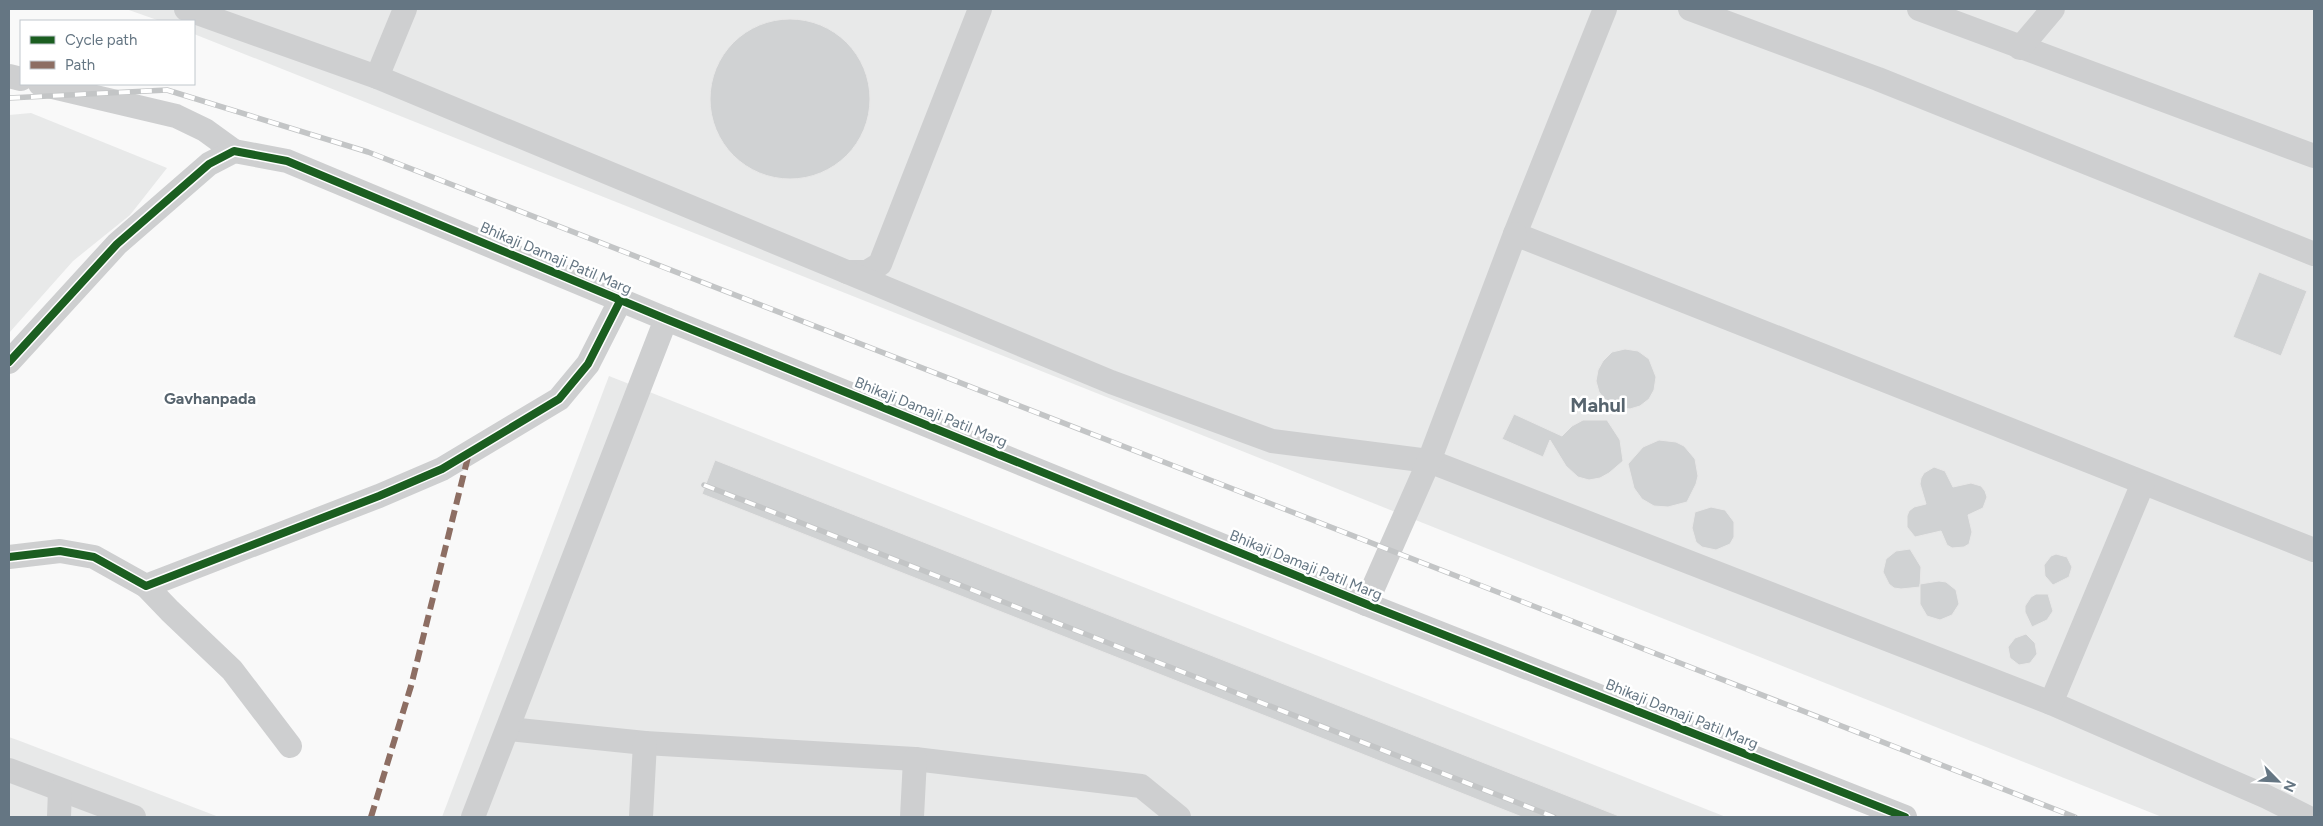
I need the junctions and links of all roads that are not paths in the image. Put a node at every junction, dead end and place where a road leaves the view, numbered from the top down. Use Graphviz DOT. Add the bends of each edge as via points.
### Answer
graph roads {
  1 [pos="186,9"];
  2 [pos="405,9"];
  3 [pos="980,9"];
  4 [pos="1606,9"];
  5 [pos="1690,9"];
  6 [pos="1919,9"];
  7 [pos="2053,9"];
  8 [pos="2020,48"];
  9 [pos="377,77"];
  10 [pos="44,85"];
  11 [pos="234,151"];
  12 [pos="2314,156"];
  13 [pos="1515,234"];
  14 [pos="2314,254"];
  15 [pos="847,272"];
  16 [pos="621,300"];
  17 [pos="666,319"];
  18 [pos="9,362"];
  19 [pos="1429,461"];
  20 [pos="2144,482"];
  21 [pos="2314,550"];
  22 [pos="9,556"];
  23 [pos="146,586"];
  24 [pos="1366,604"];
  25 [pos="2051,703"];
  26 [pos="509,729"];
  27 [pos="645,743"];
  28 [pos="290,746"];
  29 [pos="915,759"];
  30 [pos="9,770"];
  31 [pos="60,790"];
  32 [pos="59,817"];
  33 [pos="134,817"];
  34 [pos="473,817"];
  35 [pos="642,817"];
  36 [pos="912,817"];
  37 [pos="1178,817"];
  38 [pos="1905,817"];
  39 [pos="2307,817"];
  1 -- 9 [label="street"];
  2 -- 9 [label="street"];
  3 -- 15 [label="street" via="880,264 867,272"];
  4 -- 13 [label="street"];
  5 -- 14 [label="street" via="1878,79"];
  6 -- 8 [label="street"];
  7 -- 8 [label="street"];
  8 -- 12 [label="street"];
  9 -- 15 [label="street"];
  10 -- 11 [label="street" via="176,116 205,130"];
  11 -- 16 [label="street, Bhikaji Damaji Patil Marg" via="287,161"];
  11 -- 18 [label="street" via="209,164 117,244"];
  13 -- 19 [label="street"];
  13 -- 20 [label="street"];
  15 -- 19 [label="street" via="1110,382 1272,441"];
  16 -- 17 [label="street, Bhikaji Damaji Patil Marg"];
  16 -- 23 [label="street" via="588,364 559,399 442,469"];
  17 -- 24 [label="street, Bhikaji Damaji Patil Marg"];
  17 -- 26 [label="street"];
  19 -- 24 [label="street"];
  19 -- 25 [label="street"];
  20 -- 21 [label="street"];
  20 -- 25 [label="street"];
  22 -- 23 [label="street" via="60,551 94,557"];
  23 -- 28 [label="street" via="232,670"];
  24 -- 38 [label="street, Bhikaji Damaji Patil Marg"];
  25 -- 39 [label="street"];
  26 -- 27 [label="street"];
  26 -- 34 [label="street"];
  27 -- 29 [label="street"];
  27 -- 35 [label="street"];
  29 -- 36 [label="street"];
  29 -- 37 [label="street" via="1141,786"];
  30 -- 31 [label="street"];
  31 -- 32 [label="street"];
  31 -- 33 [label="street"];
}
